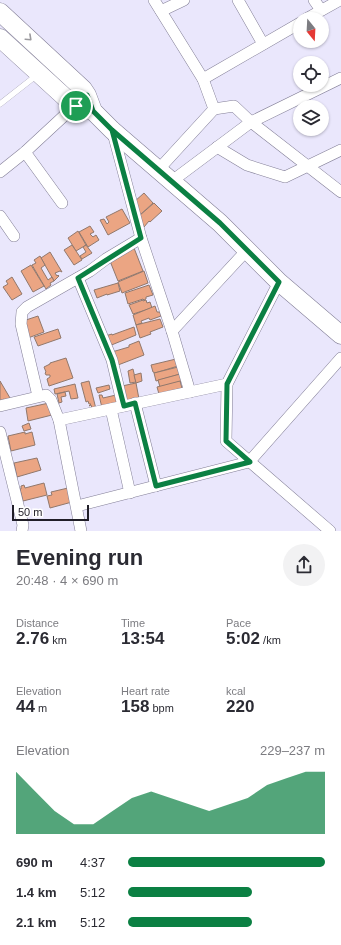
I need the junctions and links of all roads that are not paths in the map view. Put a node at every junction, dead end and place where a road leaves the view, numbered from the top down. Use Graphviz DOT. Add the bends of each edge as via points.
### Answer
graph roads {
  1 [pos="154,0"];
  2 [pos="184,0"];
  3 [pos="238,0"];
  4 [pos="314,0"];
  5 [pos="340,0"];
  6 [pos="321,10"];
  7 [pos="161,11"];
  8 [pos="0,12"];
  9 [pos="318,12"];
  10 [pos="293,27"];
  11 [pos="0,38"];
  12 [pos="263,44"];
  13 [pos="39,73"];
  14 [pos="341,78"];
  15 [pos="203,79"];
  16 [pos="0,104"];
  17 [pos="85,104"];
  18 [pos="214,109"];
  19 [pos="251,122"];
  20 [pos="112,130"];
  21 [pos="217,147"];
  22 [pos="341,150"];
  23 [pos="25,152"];
  24 [pos="308,166"];
  25 [pos="159,169"];
  26 [pos="0,172"];
  27 [pos="172,181"];
  28 [pos="341,192"];
  29 [pos="62,203"];
  30 [pos="0,216"];
  31 [pos="14,236"];
  32 [pos="141,238"];
  33 [pos="247,250"];
  34 [pos="78,278"];
  35 [pos="279,282"];
  36 [pos="172,331"];
  37 [pos="340,332"];
  38 [pos="341,358"];
  39 [pos="227,384"];
  40 [pos="190,392"];
  41 [pos="38,396"];
  42 [pos="135,403"];
  43 [pos="0,406"];
  44 [pos="124,406"];
  45 [pos="111,409"];
  46 [pos="58,420"];
  47 [pos="0,432"];
  48 [pos="250,462"];
  49 [pos="156,486"];
  50 [pos="130,493"];
  51 [pos="77,506"];
  52 [pos="22,531"];
  53 [pos="81,531"];
  54 [pos="329,531"];
  1 -- 7 [label="street"];
  2 -- 7 [label="street"];
  3 -- 12 [label="street"];
  4 -- 6 [label="street"];
  5 -- 6 [label="street"];
  6 -- 9 [label="street"];
  7 -- 15 [label="street"];
  8 -- 17 [label="main road, one-way" via="83,89"];
  10 -- 12 [label="street"];
  11 -- 13 [label="main road"];
  12 -- 15 [label="street"];
  13 -- 16 [label="lane"];
  13 -- 17 [label="main road"];
  14 -- 19 [label="street"];
  15 -- 18 [label="street"];
  17 -- 20 [label="main road"];
  17 -- 23 [label="street"];
  18 -- 19 [label="street" via="234,106"];
  18 -- 25 [label="street"];
  19 -- 21 [label="street"];
  19 -- 24 [label="street"];
  20 -- 25 [label="main road"];
  20 -- 32 [label="street"];
  21 -- 24 [label="street" via="247,165 285,177"];
  21 -- 27 [label="street"];
  22 -- 24 [label="street"];
  23 -- 26 [label="street"];
  23 -- 29 [label="street"];
  24 -- 28 [label="street"];
  25 -- 27 [label="main road"];
  27 -- 33 [label="main road"];
  30 -- 31 [label="street"];
  32 -- 34 [label="street"];
  32 -- 36 [label="street"];
  33 -- 35 [label="main road"];
  33 -- 36 [label="street"];
  34 -- 41 [label="street" via="22,312 20,324"];
  34 -- 44 [label="street" via="112,360"];
  35 -- 37 [label="main road"];
  35 -- 39 [label="street"];
  36 -- 40 [label="street"];
  38 -- 48 [label="street"];
  39 -- 40 [label="street"];
  39 -- 48 [label="street" via="226,441"];
  40 -- 42 [label="street"];
  41 -- 43 [label="street"];
  41 -- 46 [label="street" via="46,395 51,400"];
  42 -- 44 [label="street"];
  42 -- 49 [label="street"];
  44 -- 45 [label="street"];
  45 -- 46 [label="street"];
  45 -- 50 [label="street"];
  46 -- 51 [label="street"];
  47 -- 52 [label="street" via="23,525"];
  48 -- 49 [label="street"];
  48 -- 54 [label="street"];
  49 -- 50 [label="street"];
  50 -- 51 [label="street"];
  51 -- 53 [label="street"];
}
